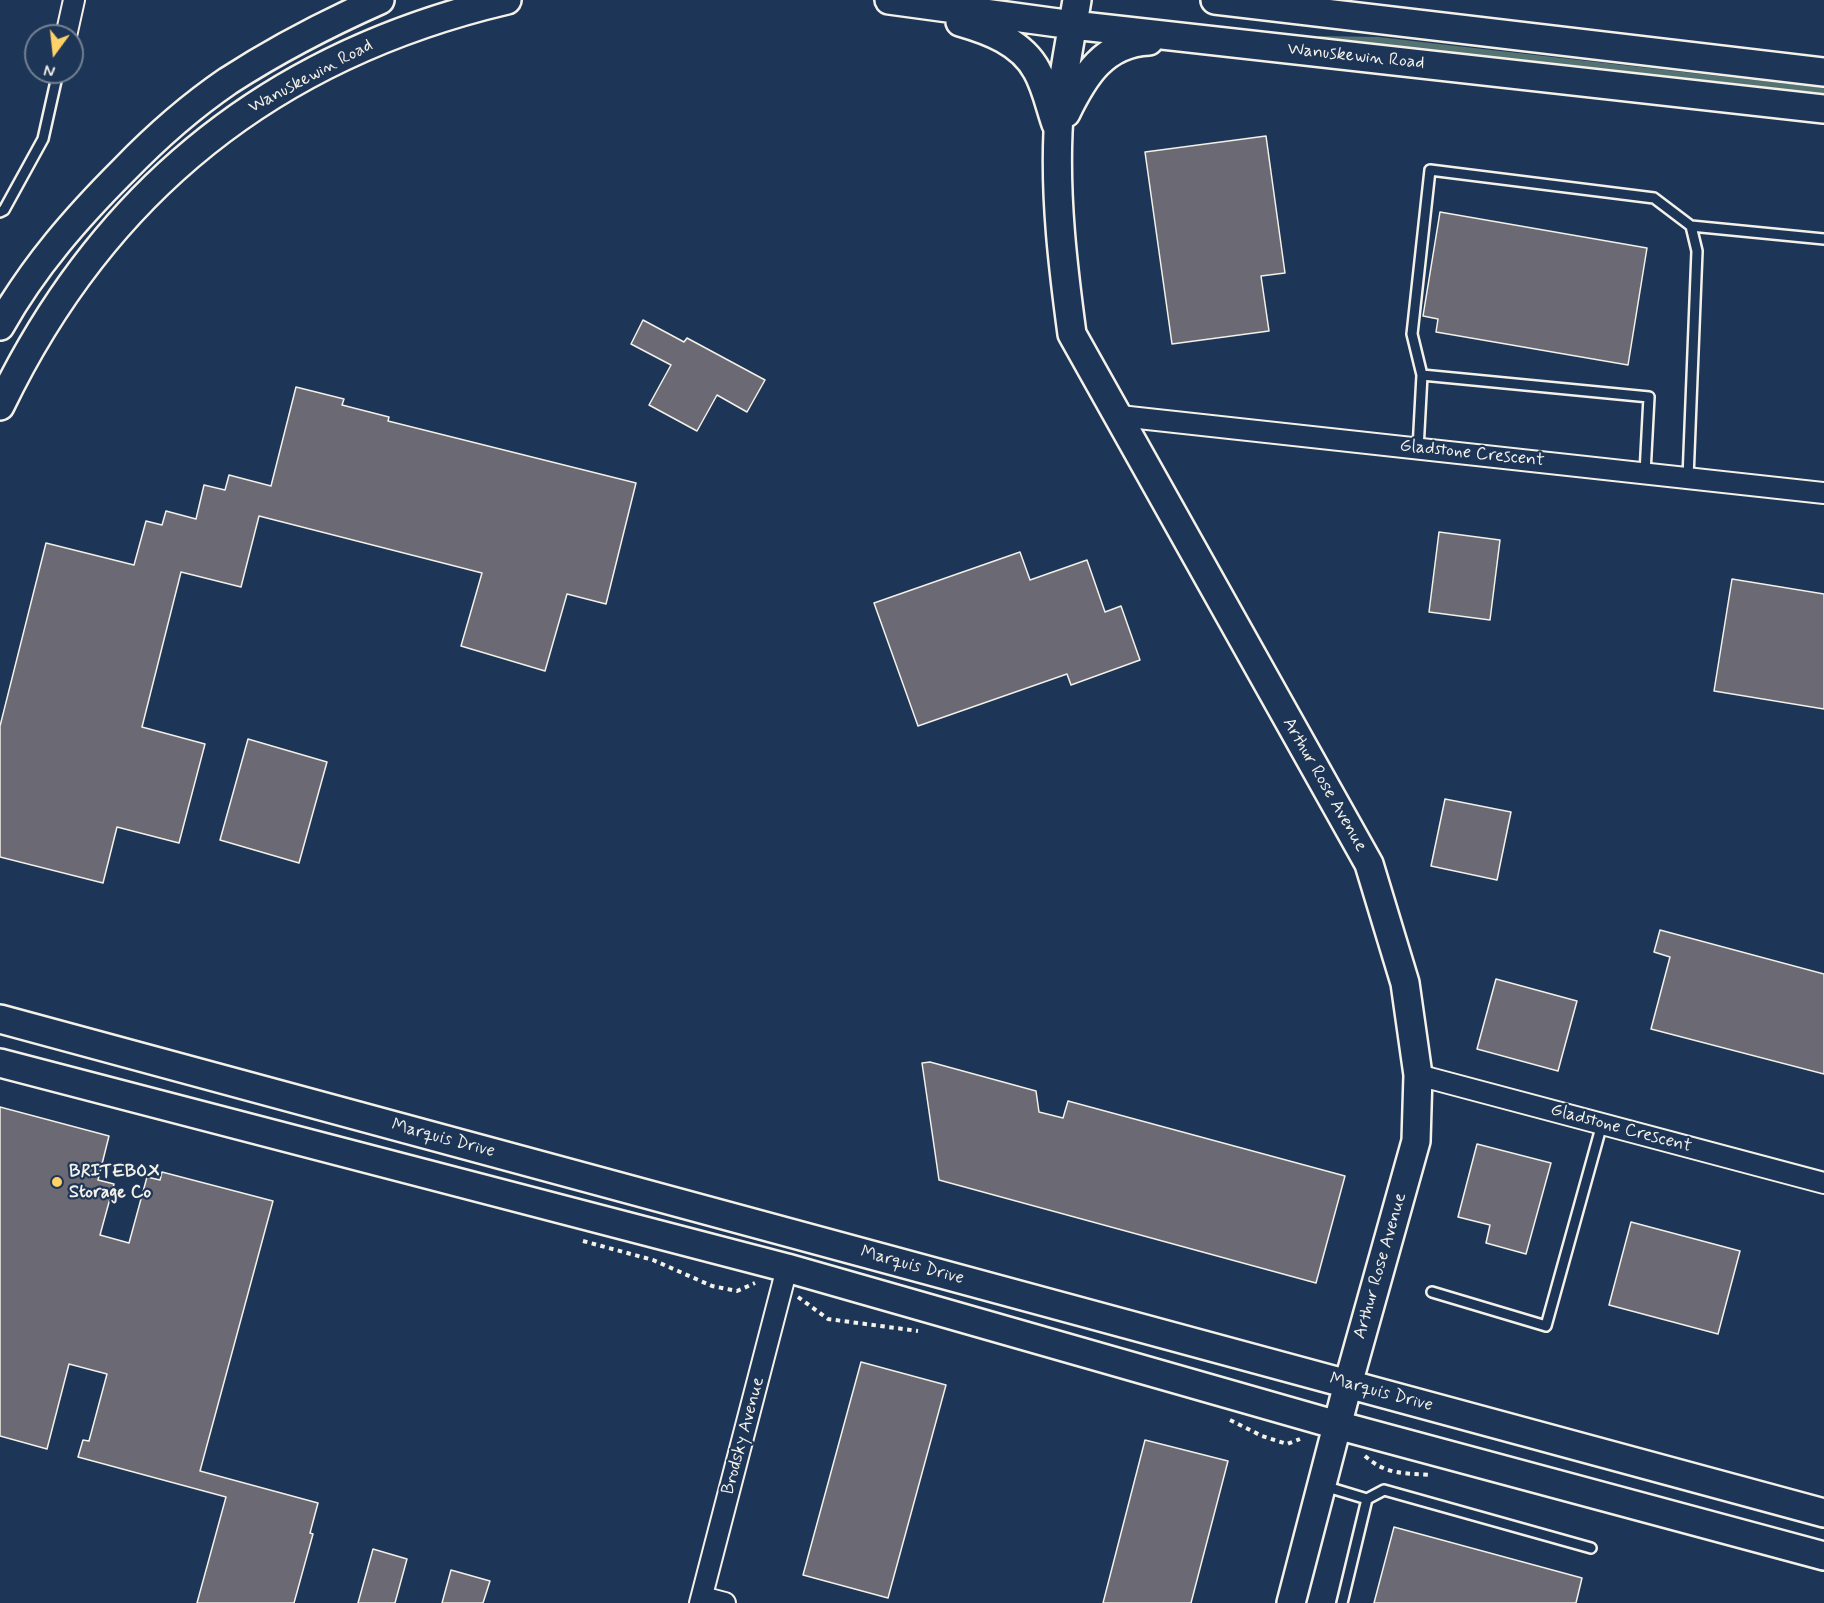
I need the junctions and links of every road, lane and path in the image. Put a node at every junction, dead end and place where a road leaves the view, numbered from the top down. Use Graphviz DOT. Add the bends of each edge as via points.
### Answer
graph roads {
  1 [pos="74,0"];
  2 [pos="380,0"];
  3 [pos="507,0"];
  4 [pos="887,0"];
  5 [pos="1227,1"];
  6 [pos="1075,13"];
  7 [pos="69,24"];
  8 [pos="1193,38"];
  9 [pos="1824,72"];
  10 [pos="55,84"];
  11 [pos="1824,110"];
  12 [pos="1058,131"];
  13 [pos="0,212"];
  14 [pos="1691,226"];
  15 [pos="1824,239"];
  16 [pos="0,326"];
  17 [pos="1422,375"];
  18 [pos="0,406"];
  19 [pos="1120,416"];
  20 [pos="1418,448"];
  21 [pos="1645,473"];
  22 [pos="1688,478"];
  23 [pos="1824,493"];
  24 [pos="0,1019"];
  25 [pos="0,1063"];
  26 [pos="1418,1075"];
  27 [pos="1602,1124"];
  28 [pos="1824,1183"];
  29 [pos="787,1268"];
  30 [pos="1432,1292"];
  31 [pos="1348,1384"];
  32 [pos="1337,1425"];
  33 [pos="1322,1485"];
  34 [pos="1367,1499"];
  35 [pos="1824,1512"];
  36 [pos="1591,1548"];
  37 [pos="1824,1556"];
  38 [pos="701,1600"];
  39 [pos="725,1603"];
  40 [pos="1291,1603"];
  41 [pos="1342,1603"];
  1 -- 7 [label="street"];
  2 -- 16 [label="main road, Wanuskewin Road" via="329,23 228,81 150,142 61,237"];
  3 -- 18 [label="main road, Wanuskewin Road" via="459,11 355,50 249,109 198,147 159,181 93,254 36,337"];
  4 -- 6 [label="main road, Wanuskewin Road"];
  4 -- 12 [label="main road" via="995,34 1015,46 1037,70"];
  5 -- 9 [label="main road"];
  6 -- 8 [label="main road, Wanuskewin Road"];
  6 -- 12 [label="main road, Arthur Rose Avenue"];
  8 -- 11 [label="main road, Wanuskewin Road"];
  8 -- 12 [label="main road" via="1139,41 1115,49 1088,72"];
  10 -- 13 [label="lane" via="43,140"];
  12 -- 19 [label="main road, Arthur Rose Avenue" via="1058,210 1072,334"];
  14 -- 15 [label="lane"];
  14 -- 17 [label="lane" via="1654,198 1430,170 1412,334"];
  14 -- 22 [label="lane" via="1697,251"];
  17 -- 20 [label="lane"];
  17 -- 21 [label="lane" via="1649,397"];
  19 -- 20 [label="street, Gladstone Crescent"];
  19 -- 26 [label="main road, Arthur Rose Avenue" via="1369,864 1405,984"];
  20 -- 21 [label="street, Gladstone Crescent"];
  21 -- 22 [label="street, Gladstone Crescent"];
  22 -- 23 [label="street, Gladstone Crescent"];
  24 -- 31 [label="main road, Marquis Drive"];
  25 -- 29 [label="main road, Marquis Drive"];
  26 -- 27 [label="street, Gladstone Crescent"];
  26 -- 31 [label="main road, Arthur Rose Avenue" via="1416,1141"];
  27 -- 28 [label="street, Gladstone Crescent"];
  27 -- 30 [label="lane" via="1546,1326"];
  29 -- 32 [label="main road, Marquis Drive"];
  29 -- 38 [label="street, Brodsky Avenue"];
  31 -- 32 [label="main road, Arthur Rose Avenue"];
  31 -- 35 [label="main road, Marquis Drive"];
  32 -- 33 [label="main road, Arthur Rose Avenue"];
  32 -- 37 [label="main road, Marquis Drive"];
  33 -- 34 [label="lane"];
  33 -- 40 [label="main road, Arthur Rose Avenue"];
  34 -- 36 [label="lane" via="1384,1490"];
  34 -- 41 [label="lane"];
  38 -- 39 [label="street"];
}
